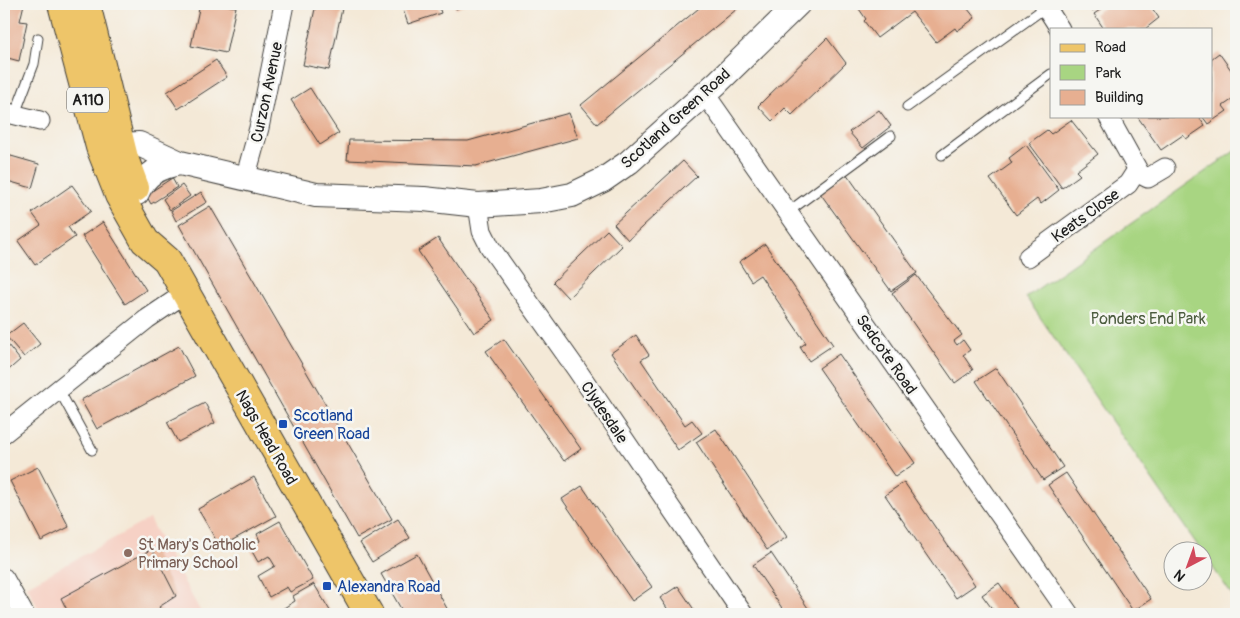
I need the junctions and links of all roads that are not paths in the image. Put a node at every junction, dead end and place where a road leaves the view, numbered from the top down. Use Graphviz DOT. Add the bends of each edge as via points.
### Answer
graph roads {
  1 [pos="62,4"];
  2 [pos="86,4"];
  3 [pos="284,4"];
  4 [pos="798,4"];
  5 [pos="1045,5"];
  6 [pos="1059,28"];
  7 [pos="38,38"];
  8 [pos="1050,75"];
  9 [pos="705,94"];
  10 [pos="907,108"];
  11 [pos="9,113"];
  12 [pos="1109,118"];
  13 [pos="40,121"];
  14 [pos="891,136"];
  15 [pos="122,145"];
  16 [pos="942,155"];
  17 [pos="180,163"];
  18 [pos="1165,168"];
  19 [pos="1136,170"];
  20 [pos="245,179"];
  21 [pos="128,194"];
  22 [pos="478,205"];
  23 [pos="788,212"];
  24 [pos="1028,256"];
  25 [pos="184,294"];
  26 [pos="59,390"];
  27 [pos="4,432"];
  28 [pos="92,450"];
  29 [pos="4,578"];
  30 [pos="24,614"];
  31 [pos="370,614"];
  32 [pos="743,614"];
  33 [pos="1069,614"];
  1 -- 21 [label="main road, A110" via="100,147"];
  2 -- 15 [label="main road, A110"];
  3 -- 20 [label="street, Curzon Avenue" via="259,128"];
  4 -- 9 [label="street, Scotland Green Road"];
  5 -- 6 [label="street"];
  5 -- 10 [label="lane"];
  7 -- 11 [label="lane" via="34,64"];
  8 -- 16 [label="lane"];
  9 -- 22 [label="street, Scotland Green Road" via="630,162 603,180 572,195 541,202"];
  9 -- 23 [label="street, Sedcote Road"];
  11 -- 13 [label="street"];
  12 -- 19 [label="street"];
  14 -- 23 [label="lane"];
  15 -- 17 [label="street, Scotland Green Road" via="139,144"];
  15 -- 21 [label="main road" via="114,147 111,152"];
  17 -- 20 [label="street, Scotland Green Road"];
  17 -- 21 [label="street" via="161,167"];
  18 -- 19 [label="street" via="1148,178"];
  19 -- 24 [label="street, Keats Close" via="1128,184"];
  20 -- 22 [label="street, Scotland Green Road" via="316,195 424,199"];
  21 -- 25 [label="main road, Nags Head Road / A110" via="145,241 167,260"];
  22 -- 32 [label="street, Clydesdale" via="482,231 490,247"];
  23 -- 33 [label="street, Sedcote Road"];
  25 -- 26 [label="street" via="147,319"];
  25 -- 31 [label="main road, Nags Head Road / A110"];
  26 -- 27 [label="street"];
  26 -- 28 [label="lane"];
  29 -- 30 [label="street"];
}
